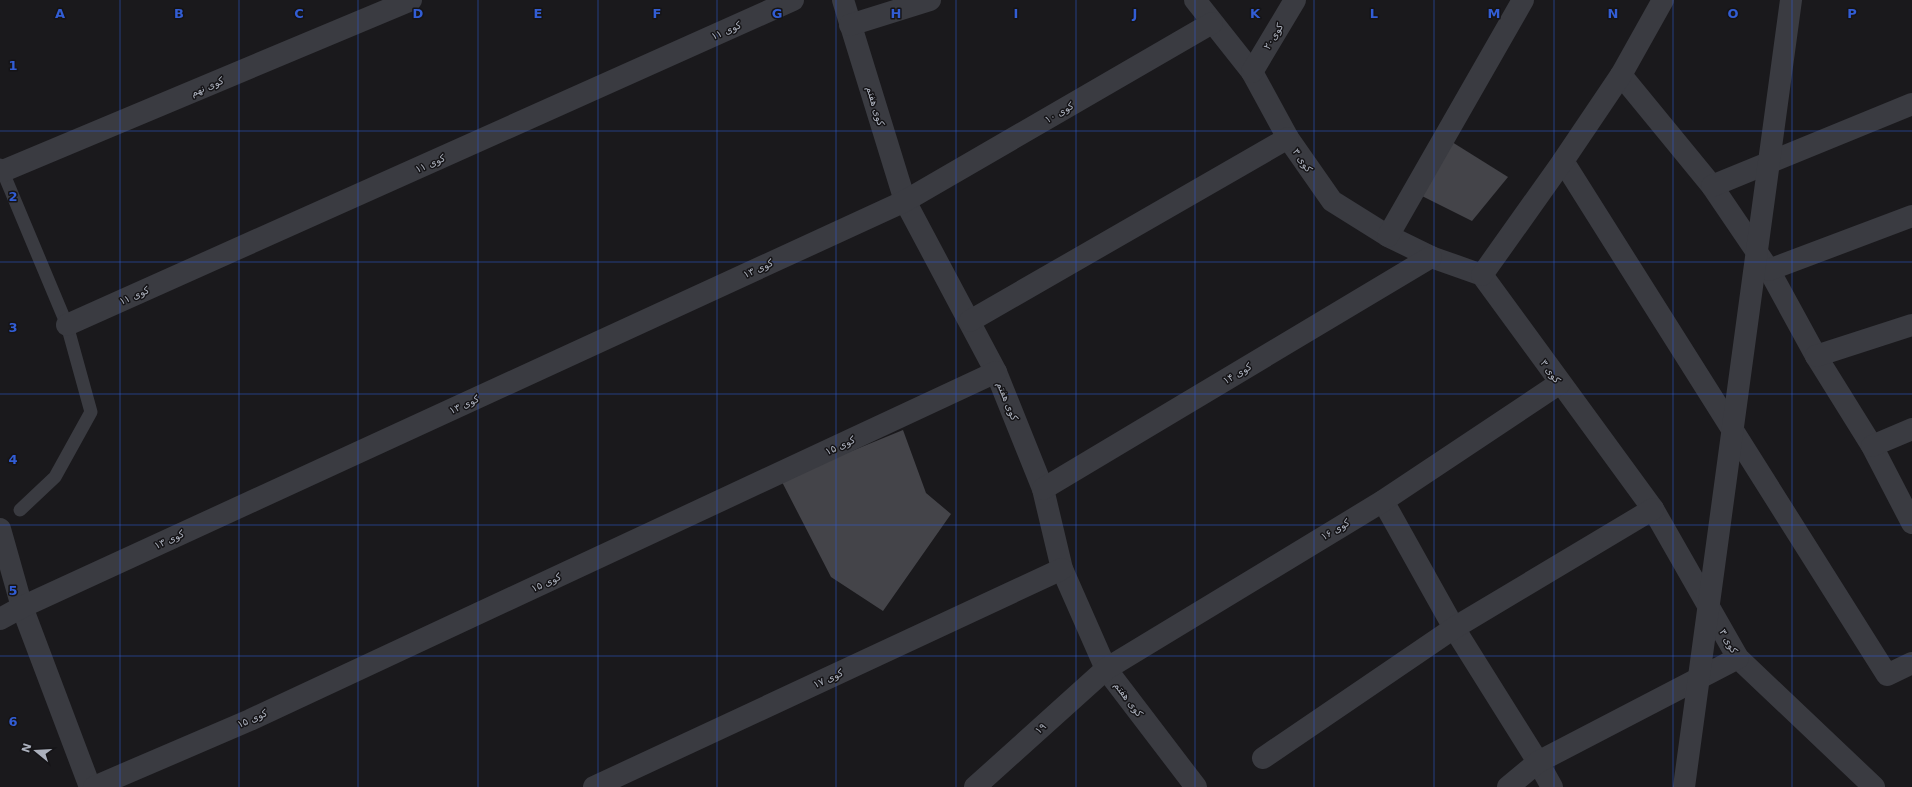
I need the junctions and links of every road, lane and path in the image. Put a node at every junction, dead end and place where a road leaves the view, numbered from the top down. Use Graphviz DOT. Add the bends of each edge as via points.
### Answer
graph roads {
  1 [pos="411,0"];
  2 [pos="793,0"];
  3 [pos="843,0"];
  4 [pos="930,0"];
  5 [pos="1195,0"];
  6 [pos="1295,0"];
  7 [pos="1523,0"];
  8 [pos="1663,0"];
  9 [pos="1791,0"];
  10 [pos="1212,23"];
  11 [pos="850,25"];
  12 [pos="1252,72"];
  13 [pos="1621,75"];
  14 [pos="1912,104"];
  15 [pos="1288,138"];
  16 [pos="1563,161"];
  17 [pos="1,168"];
  18 [pos="1712,186"];
  19 [pos="905,201"];
  20 [pos="1912,216"];
  21 [pos="1388,236"];
  22 [pos="1431,257"];
  23 [pos="1768,270"];
  24 [pos="1482,275"];
  25 [pos="970,321"];
  26 [pos="67,325"];
  27 [pos="1912,325"];
  28 [pos="1816,356"];
  29 [pos="996,372"];
  30 [pos="1560,383"];
  31 [pos="1912,429"];
  32 [pos="1872,446"];
  33 [pos="1043,489"];
  34 [pos="1383,501"];
  35 [pos="1653,509"];
  36 [pos="20,510"];
  37 [pos="1912,523"];
  38 [pos="0,529"];
  39 [pos="1062,569"];
  40 [pos="22,607"];
  41 [pos="0,619"];
  42 [pos="1454,628"];
  43 [pos="1738,658"];
  44 [pos="1912,663"];
  45 [pos="1106,668"];
  46 [pos="1263,758"];
  47 [pos="1538,762"];
  48 [pos="90,787"];
  49 [pos="94,787"];
  50 [pos="594,787"];
  51 [pos="975,787"];
  52 [pos="1196,787"];
  53 [pos="1508,787"];
  54 [pos="1552,787"];
  55 [pos="1684,787"];
  56 [pos="1874,787"];
  1 -- 17 [label="street, کوی نهم"];
  2 -- 26 [label="street, کوی ۱۱"];
  3 -- 11 [label="street, کوی هفتم"];
  4 -- 11 [label="street"];
  5 -- 10 [label="street, کوی ۳"];
  6 -- 12 [label="street, کوی۲۰"];
  7 -- 21 [label="street"];
  8 -- 13 [label="street"];
  9 -- 55 [label="street"];
  10 -- 12 [label="street, کوی ۳"];
  10 -- 19 [label="street, کوی ۱۰"];
  11 -- 19 [label="street, کوی هفتم"];
  12 -- 15 [label="street, کوی ۳"];
  13 -- 16 [label="street"];
  13 -- 18 [label="street"];
  14 -- 18 [label="street"];
  15 -- 21 [label="street, کوی ۳" via="1332,201"];
  15 -- 25 [label="street"];
  16 -- 24 [label="street"];
  16 -- 44 [label="street" via="1888,676"];
  17 -- 26 [label="lane"];
  18 -- 23 [label="street"];
  19 -- 25 [label="street, کوی هفتم"];
  19 -- 40 [label="street, کوی ۱۳"];
  20 -- 23 [label="street"];
  21 -- 22 [label="street, کوی ۳"];
  22 -- 24 [label="street, کوی ۳"];
  22 -- 33 [label="street, کوی ۱۴"];
  23 -- 28 [label="street"];
  24 -- 30 [label="street, کوی ۳"];
  25 -- 29 [label="street, کوی هفتم"];
  26 -- 36 [label="lane" via="91,412 55,477"];
  27 -- 28 [label="street"];
  28 -- 32 [label="street"];
  29 -- 33 [label="street, کوی هفتم"];
  29 -- 49 [label="street, کوی ۱۵" via="250,720"];
  30 -- 34 [label="street, کوی ۱۶"];
  30 -- 35 [label="street, کوی ۳"];
  31 -- 32 [label="street"];
  32 -- 37 [label="street"];
  33 -- 39 [label="street, کوی هفتم"];
  34 -- 42 [label="street"];
  34 -- 45 [label="street, کوی ۱۶"];
  35 -- 42 [label="street"];
  35 -- 43 [label="street, کوی ۳"];
  38 -- 40 [label="street"];
  39 -- 45 [label="street, کوی هفتم"];
  39 -- 50 [label="street, کوی ۱۷"];
  40 -- 41 [label="street, کوی ۱۳"];
  40 -- 48 [label="street"];
  42 -- 46 [label="street"];
  42 -- 47 [label="street"];
  43 -- 47 [label="street"];
  43 -- 56 [label="street, کوی ۳"];
  45 -- 51 [label="street, ۱۹"];
  45 -- 52 [label="street, کوی هفتم"];
  47 -- 53 [label="street"];
  47 -- 54 [label="street"];
}
